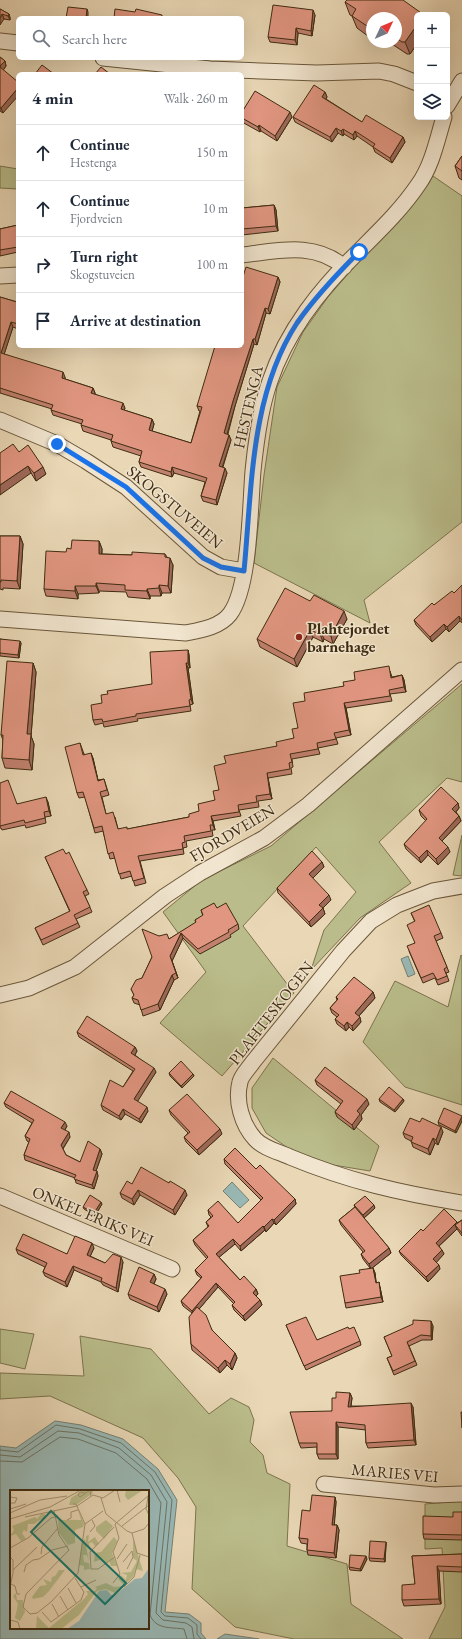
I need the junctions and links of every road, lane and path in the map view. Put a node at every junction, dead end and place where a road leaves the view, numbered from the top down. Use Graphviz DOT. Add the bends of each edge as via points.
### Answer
graph roads {
  1 [pos="0,41"];
  2 [pos="16,43"];
  3 [pos="122,60"];
  4 [pos="462,81"];
  5 [pos="414,82"];
  6 [pos="450,98"];
  7 [pos="443,120"];
  8 [pos="244,255"];
  9 [pos="344,267"];
  10 [pos="16,275"];
  11 [pos="0,276"];
  12 [pos="0,420"];
  13 [pos="244,571"];
  14 [pos="0,619"];
  15 [pos="462,670"];
  16 [pos="462,886"];
  17 [pos="0,995"];
  18 [pos="0,1196"];
  19 [pos="462,1203"];
  20 [pos="172,1269"];
  21 [pos="324,1484"];
  22 [pos="462,1494"];
  1 -- 2 [label="street"];
  3 -- 5 [label="street" via="210,69 379,71"];
  4 -- 6 [label="street"];
  7 -- 9 [label="street, HESTENGA" via="431,159 419,184 382,230"];
  8 -- 9 [label="street" via="294,249 318,251 333,257"];
  9 -- 13 [label="street, HESTENGA" via="297,323 270,381 258,430"];
  10 -- 11 [label="street"];
  12 -- 13 [label="street, SKOGSTUVEIEN" via="44,438 126,487 203,558 221,567"];
  13 -- 14 [label="street" via="240,595 229,615 212,628 186,633"];
  15 -- 17 [label="street, FJORDVEIEN" via="308,805 264,838 200,873 165,896 75,968 29,988"];
  16 -- 19 [label="street, PLAHTESKOGEN" via="433,891 397,905 371,921 343,951 253,1062 240,1082 239,1100 244,1123 256,1140 271,1149 358,1182"];
  18 -- 20 [label="street, ONKEL ERIKS VEI"];
  21 -- 22 [label="street, MARIES VEI" via="434,1496"];
}
